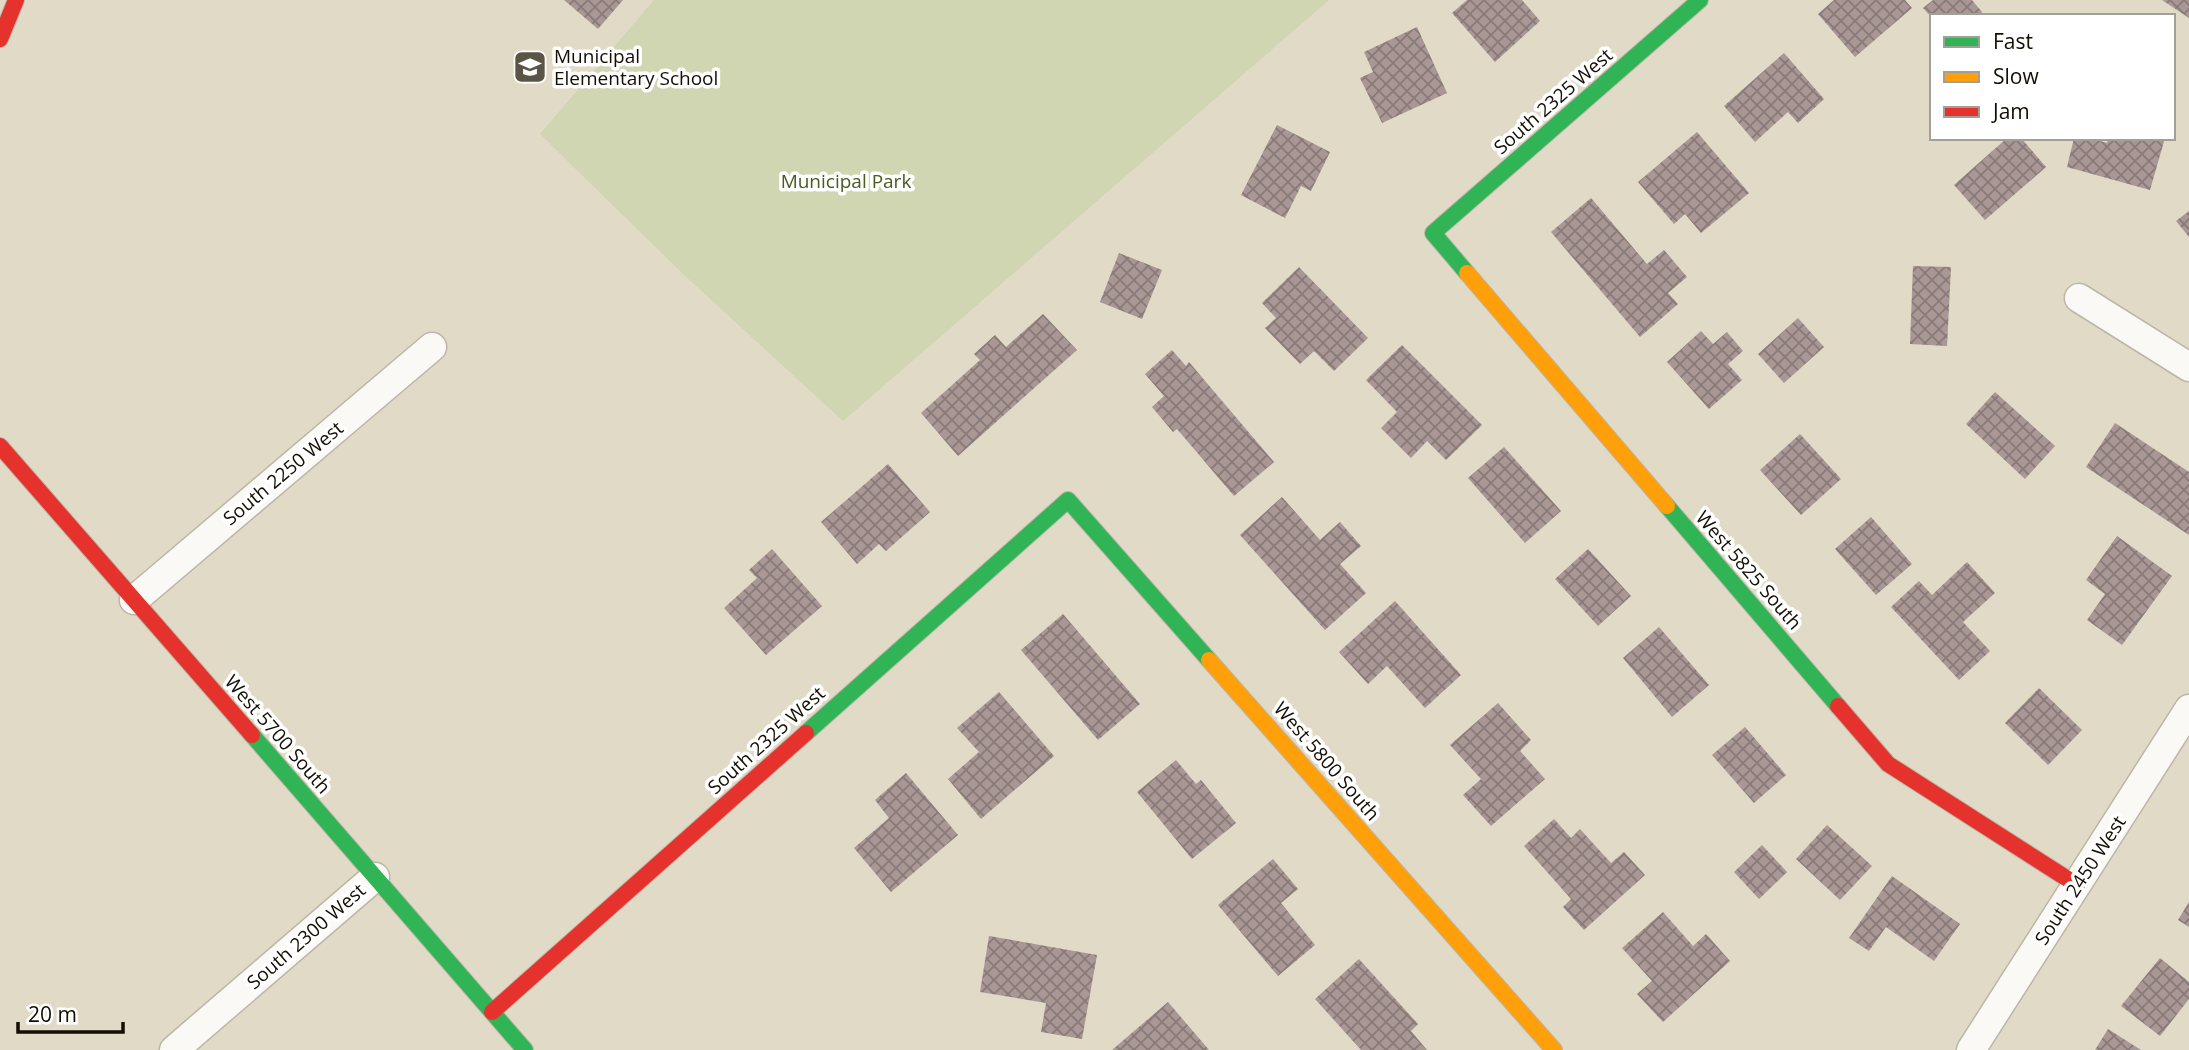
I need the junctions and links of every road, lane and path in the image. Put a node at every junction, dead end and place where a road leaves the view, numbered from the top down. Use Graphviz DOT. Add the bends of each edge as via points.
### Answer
graph roads {
  1 [pos="16,0"];
  2 [pos="1700,0"];
  3 [pos="0,39"];
  4 [pos="1433,233"];
  5 [pos="2079,298"];
  6 [pos="432,347"];
  7 [pos="2189,367"];
  8 [pos="0,446"];
  9 [pos="1068,500"];
  10 [pos="134,600"];
  11 [pos="2189,709"];
  12 [pos="375,877"];
  13 [pos="2077,885"];
  14 [pos="492,1012"];
  15 [pos="174,1050"];
  16 [pos="525,1050"];
  17 [pos="1554,1050"];
  18 [pos="1971,1050"];
  1 -- 3 [label="street"];
  2 -- 4 [label="street, South 2325 West"];
  4 -- 13 [label="street, West 5825 South" via="1888,764"];
  5 -- 7 [label="street"];
  6 -- 10 [label="street, South 2250 West"];
  8 -- 10 [label="street, West 5700 South"];
  9 -- 14 [label="street, South 2325 West"];
  9 -- 17 [label="street, West 5800 South"];
  10 -- 12 [label="street, West 5700 South"];
  11 -- 13 [label="street, South 2450 West"];
  12 -- 14 [label="street, West 5700 South"];
  12 -- 15 [label="street, South 2300 West"];
  13 -- 18 [label="street, South 2450 West"];
  14 -- 16 [label="street, West 5700 South"];
}
